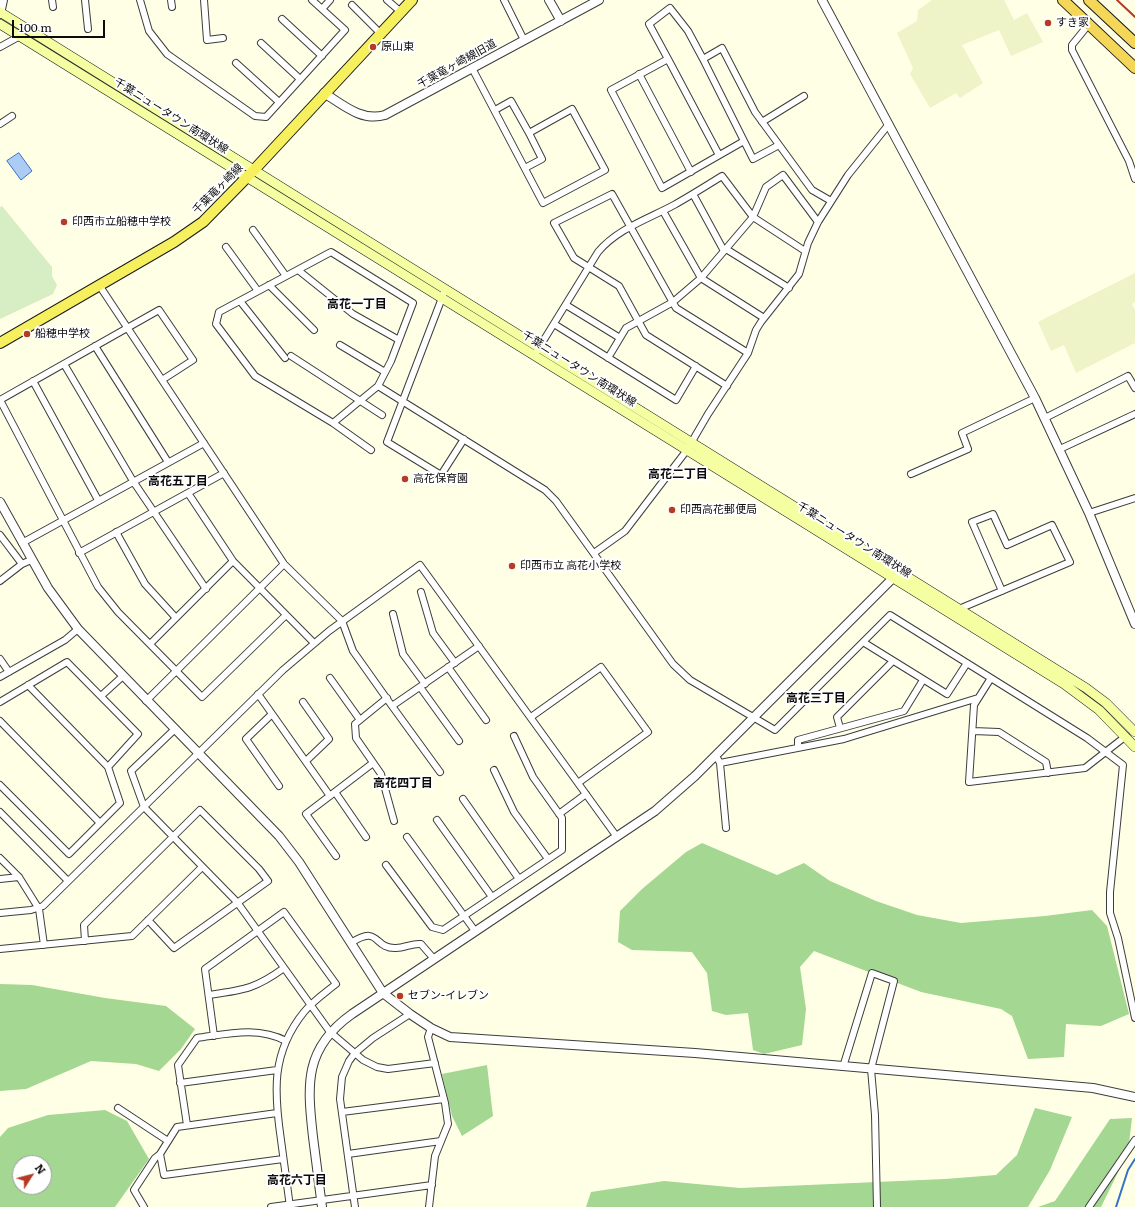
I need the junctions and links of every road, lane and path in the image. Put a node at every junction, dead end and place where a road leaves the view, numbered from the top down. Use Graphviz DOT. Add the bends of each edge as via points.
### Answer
graph roads {
  1 [pos="3,0"];
  2 [pos="85,0"];
  3 [pos="140,0"];
  4 [pos="171,0"];
  5 [pos="204,0"];
  6 [pos="312,0"];
  7 [pos="330,0"];
  8 [pos="387,0"];
  9 [pos="412,0"];
  10 [pos="504,0"];
  11 [pos="549,0"];
  12 [pos="598,0"];
  13 [pos="822,0"];
  14 [pos="1063,0"];
  15 [pos="1089,0"];
  16 [pos="352,5"];
  17 [pos="172,7"];
  18 [pos="322,9"];
  19 [pos="401,12"];
  20 [pos="0,13"];
  21 [pos="282,19"];
  22 [pos="561,21"];
  23 [pos="0,24"];
  24 [pos="1089,24"];
  25 [pos="88,29"];
  26 [pos="380,33"];
  27 [pos="20,36"];
  28 [pos="223,38"];
  29 [pos="524,40"];
  30 [pos="261,43"];
  31 [pos="1135,43"];
  32 [pos="0,47"];
  33 [pos="322,56"];
  34 [pos="668,59"];
  35 [pos="703,59"];
  36 [pos="236,63"];
  37 [pos="472,68"];
  38 [pos="1135,68"];
  39 [pos="640,74"];
  40 [pos="300,79"];
  41 [pos="324,93"];
  42 [pos="804,96"];
  43 [pos="279,102"];
  44 [pos="495,110"];
  45 [pos="12,116"];
  46 [pos="762,122"];
  47 [pos="0,124"];
  48 [pos="889,124"];
  49 [pos="529,133"];
  50 [pos="744,141"];
  51 [pos="779,145"];
  52 [pos="719,156"];
  53 [pos="525,168"];
  54 [pos="691,172"];
  55 [pos="250,174"];
  56 [pos="1135,179"];
  57 [pos="693,194"];
  58 [pos="831,201"];
  59 [pos="663,211"];
  60 [pos="753,217"];
  61 [pos="818,222"];
  62 [pos="631,227"];
  63 [pos="253,230"];
  64 [pos="226,247"];
  65 [pos="725,250"];
  66 [pos="805,251"];
  67 [pos="588,267"];
  68 [pos="298,270"];
  69 [pos="286,276"];
  70 [pos="701,278"];
  71 [pos="269,285"];
  72 [pos="99,286"];
  73 [pos="789,288"];
  74 [pos="258,291"];
  75 [pos="444,294"];
  76 [pos="240,300"];
  77 [pos="672,302"];
  78 [pos="566,304"];
  79 [pos="764,318"];
  80 [pos="639,321"];
  81 [pos="554,324"];
  82 [pos="127,328"];
  83 [pos="314,330"];
  84 [pos="620,338"];
  85 [pos="399,340"];
  86 [pos="0,343"];
  87 [pos="340,345"];
  88 [pos="95,346"];
  89 [pos="536,352"];
  90 [pos="748,353"];
  91 [pos="608,358"];
  92 [pos="64,364"];
  93 [pos="696,366"];
  94 [pos="385,372"];
  95 [pos="162,380"];
  96 [pos="33,381"];
  97 [pos="378,386"];
  98 [pos="727,386"];
  99 [pos="1135,388"];
  100 [pos="1035,398"];
  101 [pos="361,400"];
  102 [pos="403,400"];
  103 [pos="1135,414"];
  104 [pos="382,415"];
  105 [pos="1045,418"];
  106 [pos="333,423"];
  107 [pos="464,440"];
  108 [pos="204,443"];
  109 [pos="690,447"];
  110 [pos="1060,449"];
  111 [pos="371,450"];
  112 [pos="168,462"];
  113 [pos="224,473"];
  114 [pos="911,474"];
  115 [pos="133,481"];
  116 [pos="188,493"];
  117 [pos="1135,498"];
  118 [pos="98,500"];
  119 [pos="0,502"];
  120 [pos="154,512"];
  121 [pos="1089,513"];
  122 [pos="62,520"];
  123 [pos="116,532"];
  124 [pos="0,535"];
  125 [pos="22,542"];
  126 [pos="79,553"];
  127 [pos="594,553"];
  128 [pos="31,560"];
  129 [pos="233,561"];
  130 [pos="22,564"];
  131 [pos="284,564"];
  132 [pos="896,575"];
  133 [pos="0,581"];
  134 [pos="260,588"];
  135 [pos="206,589"];
  136 [pos="1002,591"];
  137 [pos="422,592"];
  138 [pos="959,609"];
  139 [pos="393,614"];
  140 [pos="286,615"];
  141 [pos="176,618"];
  142 [pos="342,621"];
  143 [pos="1135,624"];
  144 [pos="78,629"];
  145 [pos="863,642"];
  146 [pos="314,643"];
  147 [pos="150,644"];
  148 [pos="479,646"];
  149 [pos="0,659"];
  150 [pos="893,661"];
  151 [pos="454,662"];
  152 [pos="967,663"];
  153 [pos="448,667"];
  154 [pos="176,671"];
  155 [pos="9,672"];
  156 [pos="123,676"];
  157 [pos="0,677"];
  158 [pos="330,678"];
  159 [pos="991,678"];
  160 [pos="924,680"];
  161 [pos="28,685"];
  162 [pos="423,685"];
  163 [pos="258,694"];
  164 [pos="101,696"];
  165 [pos="387,698"];
  166 [pos="978,698"];
  167 [pos="146,700"];
  168 [pos="0,702"];
  169 [pos="303,702"];
  170 [pos="392,706"];
  171 [pos="272,714"];
  172 [pos="530,717"];
  173 [pos="753,717"];
  174 [pos="360,720"];
  175 [pos="486,720"];
  176 [pos="0,721"];
  177 [pos="840,728"];
  178 [pos="175,729"];
  179 [pos="1134,730"];
  180 [pos="973,731"];
  181 [pos="514,736"];
  182 [pos="1126,736"];
  183 [pos="459,741"];
  184 [pos="1135,746"];
  185 [pos="798,748"];
  186 [pos="1105,752"];
  187 [pos="199,753"];
  188 [pos="716,756"];
  189 [pos="306,761"];
  190 [pos="373,763"];
  191 [pos="720,764"];
  192 [pos="108,767"];
  193 [pos="494,770"];
  194 [pos="440,772"];
  195 [pos="1048,773"];
  196 [pos="578,783"];
  197 [pos="0,785"];
  198 [pos="279,786"];
  199 [pos="332,794"];
  200 [pos="586,794"];
  201 [pos="463,799"];
  202 [pos="144,807"];
  203 [pos="0,812"];
  204 [pos="559,814"];
  205 [pos="437,820"];
  206 [pos="394,821"];
  207 [pos="100,823"];
  208 [pos="726,828"];
  209 [pos="174,837"];
  210 [pos="366,837"];
  211 [pos="407,837"];
  212 [pos="617,837"];
  213 [pos="336,856"];
  214 [pos="0,858"];
  215 [pos="548,859"];
  216 [pos="386,865"];
  217 [pos="202,867"];
  218 [pos="19,877"];
  219 [pos="0,879"];
  220 [pos="519,879"];
  221 [pos="68,881"];
  222 [pos="492,897"];
  223 [pos="237,902"];
  224 [pos="39,909"];
  225 [pos="0,913"];
  226 [pos="464,916"];
  227 [pos="148,920"];
  228 [pos="258,931"];
  229 [pos="475,931"];
  230 [pos="85,941"];
  231 [pos="351,943"];
  232 [pos="44,945"];
  233 [pos="0,949"];
  234 [pos="434,959"];
  235 [pos="284,968"];
  236 [pos="383,993"];
  237 [pos="209,995"];
  238 [pos="311,1005"];
  239 [pos="410,1014"];
  240 [pos="1135,1018"];
  241 [pos="431,1028"];
  242 [pos="330,1032"];
  243 [pos="214,1036"];
  244 [pos="286,1041"];
  245 [pos="355,1053"];
  246 [pos="435,1063"];
  247 [pos="843,1066"];
  248 [pos="871,1069"];
  249 [pos="277,1070"];
  250 [pos="180,1083"];
  251 [pos="1135,1097"];
  252 [pos="444,1099"];
  253 [pos="118,1108"];
  254 [pos="342,1112"];
  255 [pos="277,1113"];
  256 [pos="187,1125"];
  257 [pos="1135,1140"];
  258 [pos="168,1141"];
  259 [pos="441,1141"];
  260 [pos="160,1154"];
  261 [pos="348,1154"];
  262 [pos="283,1159"];
  263 [pos="432,1185"];
  264 [pos="353,1196"];
  265 [pos="322,1204"];
  266 [pos="290,1206"];
  267 [pos="144,1207"];
  268 [pos="271,1207"];
  269 [pos="355,1207"];
  270 [pos="430,1207"];
  271 [pos="877,1207"];
  272 [pos="1089,1207"];
  1 -- 20 [label="street"];
  2 -- 25 [label="street"];
  3 -- 43 [label="street" via="148,31 166,54 255,116 266,117"];
  4 -- 17 [label="street"];
  5 -- 28 [label="street" via="208,40"];
  6 -- 18 [label="street"];
  7 -- 18 [label="street"];
  8 -- 19 [label="street"];
  9 -- 19 [label="main road, 千葉竜ヶ崎線"];
  10 -- 29 [label="street"];
  11 -- 22 [label="street"];
  12 -- 22 [label="street, 千葉竜ヶ崎線旧道"];
  13 -- 48 [label="street"];
  14 -- 24 [label="highway"];
  15 -- 31 [label="highway"];
  16 -- 26 [label="street"];
  18 -- 33 [label="street" via="345,30"];
  19 -- 26 [label="main road, 千葉竜ヶ崎線"];
  20 -- 55 [label="main road, 千葉ニュータウン南環状線"];
  21 -- 33 [label="street"];
  22 -- 29 [label="street, 千葉竜ヶ崎線旧道"];
  23 -- 27 [label="main road, 千葉ニュータウン南環状線"];
  24 -- 38 [label="highway"];
  24 -- 56 [label="street" via="1072,45 1072,50 1129,161"];
  26 -- 41 [label="main road, 千葉竜ヶ崎線"];
  27 -- 32 [label="street"];
  27 -- 55 [label="main road, 千葉ニュータウン南環状線"];
  29 -- 37 [label="street, 千葉竜ヶ崎線旧道"];
  30 -- 40 [label="street"];
  33 -- 40 [label="street"];
  34 -- 35 [label="street" via="649,24 670,8 688,31"];
  34 -- 39 [label="street"];
  34 -- 52 [label="street"];
  35 -- 46 [label="street" via="722,48"];
  35 -- 50 [label="street"];
  36 -- 43 [label="street"];
  37 -- 41 [label="street, 千葉竜ヶ崎線旧道" via="380,117 360,115"];
  37 -- 44 [label="street"];
  39 -- 54 [label="street"];
  39 -- 54 [label="street" via="611,90 662,188"];
  40 -- 43 [label="street"];
  41 -- 55 [label="main road, 千葉竜ヶ崎線"];
  42 -- 46 [label="street"];
  44 -- 49 [label="street" via="511,101"];
  44 -- 53 [label="street"];
  45 -- 47 [label="street"];
  46 -- 51 [label="street"];
  48 -- 58 [label="street" via="848,175"];
  48 -- 100 [label="street"];
  49 -- 53 [label="street" via="542,159"];
  49 -- 53 [label="street" via="572,109 605,170 543,203"];
  50 -- 51 [label="street" via="753,160"];
  50 -- 52 [label="street"];
  51 -- 58 [label="street" via="812,190"];
  52 -- 54 [label="street"];
  55 -- 72 [label="main road, 千葉竜ヶ崎線" via="215,211 189,232"];
  55 -- 75 [label="main road, 千葉ニュータウン南環状線"];
  57 -- 59 [label="street"];
  57 -- 60 [label="street" via="722,176"];
  57 -- 65 [label="street"];
  58 -- 61 [label="street"];
  59 -- 62 [label="street"];
  59 -- 70 [label="street"];
  60 -- 61 [label="street" via="766,187 783,175"];
  60 -- 65 [label="street"];
  60 -- 66 [label="street"];
  61 -- 66 [label="street"];
  62 -- 67 [label="street" via="603,246"];
  62 -- 67 [label="street" via="612,194 554,223 574,258"];
  62 -- 77 [label="street"];
  63 -- 69 [label="street"];
  64 -- 74 [label="street"];
  65 -- 70 [label="street"];
  65 -- 73 [label="street"];
  66 -- 73 [label="street" via="799,274"];
  67 -- 78 [label="street"];
  67 -- 80 [label="street" via="619,286"];
  68 -- 69 [label="street"];
  68 -- 85 [label="street" via="353,314"];
  68 -- 85 [label="street" via="331,252 413,303"];
  69 -- 71 [label="street"];
  70 -- 77 [label="street"];
  70 -- 79 [label="street"];
  71 -- 74 [label="street"];
  71 -- 83 [label="street"];
  72 -- 82 [label="street"];
  72 -- 86 [label="main road, 千葉竜ヶ崎線"];
  73 -- 79 [label="street"];
  74 -- 76 [label="street"];
  75 -- 89 [label="main road, 千葉ニュータウン南環状線"];
  75 -- 102 [label="street"];
  76 -- 101 [label="street" via="288,357"];
  76 -- 106 [label="street" via="220,312 216,324 255,376"];
  77 -- 80 [label="street"];
  77 -- 90 [label="street" via="676,308"];
  78 -- 81 [label="street"];
  78 -- 84 [label="street"];
  79 -- 90 [label="street" via="756,330"];
  80 -- 84 [label="street" via="626,328"];
  80 -- 93 [label="street" via="646,335"];
  81 -- 89 [label="street"];
  81 -- 91 [label="street"];
  82 -- 88 [label="street"];
  82 -- 95 [label="street"];
  82 -- 95 [label="street" via="159,310 193,360"];
  84 -- 91 [label="street"];
  85 -- 94 [label="street"];
  87 -- 94 [label="street"];
  88 -- 92 [label="street"];
  88 -- 112 [label="street"];
  89 -- 109 [label="main road, 千葉ニュータウン南環状線"];
  90 -- 98 [label="street"];
  91 -- 93 [label="street" via="676,400"];
  92 -- 96 [label="street"];
  92 -- 115 [label="street"];
  93 -- 98 [label="street"];
  94 -- 97 [label="street"];
  95 -- 108 [label="street"];
  96 -- 118 [label="street"];
  96 -- 122 [label="street" via="0,400"];
  97 -- 101 [label="street"];
  97 -- 102 [label="street"];
  98 -- 109 [label="street"];
  99 -- 105 [label="street" via="1128,376"];
  100 -- 105 [label="street"];
  100 -- 114 [label="street" via="962,433 968,449"];
  101 -- 104 [label="street"];
  101 -- 106 [label="street"];
  102 -- 107 [label="street"];
  102 -- 107 [label="street" via="387,442 441,475"];
  103 -- 110 [label="street"];
  105 -- 110 [label="street"];
  106 -- 111 [label="street"];
  107 -- 127 [label="street" via="545,490"];
  108 -- 112 [label="street"];
  108 -- 113 [label="street"];
  109 -- 127 [label="street" via="625,531"];
  109 -- 132 [label="main road, 千葉ニュータウン南環状線"];
  110 -- 121 [label="street"];
  112 -- 115 [label="street"];
  113 -- 116 [label="street"];
  113 -- 131 [label="street"];
  115 -- 118 [label="street"];
  115 -- 120 [label="street"];
  116 -- 120 [label="street"];
  116 -- 129 [label="street"];
  117 -- 121 [label="street"];
  118 -- 122 [label="street"];
  119 -- 125 [label="street"];
  120 -- 123 [label="street"];
  120 -- 135 [label="street"];
  121 -- 143 [label="street"];
  122 -- 125 [label="street"];
  122 -- 126 [label="street"];
  123 -- 126 [label="street"];
  123 -- 141 [label="street" via="145,584"];
  124 -- 130 [label="street"];
  125 -- 128 [label="street"];
  126 -- 147 [label="street" via="103,596"];
  127 -- 173 [label="street" via="678,669 690,680"];
  128 -- 130 [label="street"];
  128 -- 144 [label="street"];
  129 -- 134 [label="street"];
  129 -- 135 [label="street"];
  130 -- 133 [label="street"];
  131 -- 134 [label="street"];
  131 -- 142 [label="street"];
  132 -- 138 [label="main road, 千葉ニュータウン南環状線"];
  132 -- 173 [label="street"];
  132 -- 182 [label="main road, 千葉ニュータウン南環状線" via="1081,696"];
  134 -- 140 [label="street"];
  134 -- 154 [label="street"];
  135 -- 141 [label="street"];
  136 -- 136 [label="street" via="1070,562 1052,525 1007,545 993,514 972,522"];
  136 -- 138 [label="street"];
  137 -- 151 [label="street" via="433,633"];
  138 -- 179 [label="main road, 千葉ニュータウン南環状線" via="1086,688"];
  139 -- 162 [label="street" via="404,654"];
  140 -- 146 [label="street"];
  140 -- 154 [label="street" via="202,697"];
  141 -- 147 [label="street"];
  142 -- 146 [label="street"];
  142 -- 148 [label="street" via="420,565"];
  142 -- 165 [label="street" via="353,651"];
  144 -- 155 [label="street" via="65,640"];
  144 -- 156 [label="street"];
  145 -- 150 [label="street"];
  145 -- 152 [label="street" via="890,615"];
  145 -- 173 [label="street" via="775,730"];
  146 -- 163 [label="street"];
  147 -- 154 [label="street"];
  148 -- 151 [label="street"];
  148 -- 172 [label="street"];
  149 -- 155 [label="street"];
  150 -- 160 [label="street"];
  150 -- 177 [label="street" via="837,718"];
  151 -- 153 [label="street"];
  152 -- 159 [label="street"];
  152 -- 160 [label="street" via="948,694"];
  153 -- 162 [label="street"];
  153 -- 175 [label="street"];
  154 -- 167 [label="street"];
  155 -- 157 [label="street"];
  156 -- 164 [label="street"];
  156 -- 167 [label="street"];
  158 -- 174 [label="street"];
  159 -- 166 [label="street"];
  159 -- 186 [label="street"];
  160 -- 177 [label="street" via="904,711"];
  161 -- 164 [label="street" via="67,662"];
  161 -- 168 [label="street"];
  161 -- 192 [label="street"];
  162 -- 170 [label="street"];
  162 -- 183 [label="street"];
  163 -- 171 [label="street"];
  163 -- 187 [label="street"];
  164 -- 192 [label="street" via="138,734"];
  165 -- 170 [label="street"];
  165 -- 174 [label="street"];
  166 -- 180 [label="street" via="974,705"];
  166 -- 185 [label="street" via="844,740"];
  167 -- 178 [label="street"];
  169 -- 189 [label="street" via="329,739"];
  170 -- 194 [label="street"];
  171 -- 189 [label="street"];
  171 -- 198 [label="street" via="246,739"];
  172 -- 196 [label="street"];
  172 -- 196 [label="street" via="601,667 648,732"];
  173 -- 188 [label="street"];
  174 -- 190 [label="street" via="355,724 356,738"];
  176 -- 207 [label="street"];
  177 -- 185 [label="street" via="798,740"];
  178 -- 187 [label="street"];
  178 -- 202 [label="street" via="131,771"];
  179 -- 182 [label="street"];
  180 -- 195 [label="street" via="999,732 1046,762"];
  180 -- 195 [label="street" via="969,782"];
  181 -- 204 [label="street" via="533,777"];
  182 -- 184 [label="main road, 千葉ニュータウン南環状線"];
  182 -- 186 [label="street"];
  185 -- 191 [label="street"];
  186 -- 195 [label="street" via="1085,768"];
  186 -- 240 [label="street" via="1123,765 1110,913"];
  187 -- 202 [label="street"];
  187 -- 231 [label="street" via="289,848"];
  188 -- 191 [label="street"];
  188 -- 212 [label="street" via="654,811"];
  189 -- 199 [label="street"];
  190 -- 199 [label="street"];
  190 -- 206 [label="street" via="381,774"];
  191 -- 208 [label="street"];
  192 -- 207 [label="street" via="120,803"];
  193 -- 215 [label="street" via="514,812"];
  196 -- 200 [label="street"];
  197 -- 207 [label="street" via="69,854"];
  199 -- 210 [label="street"];
  199 -- 213 [label="street" via="306,814"];
  200 -- 204 [label="street"];
  200 -- 212 [label="street"];
  201 -- 220 [label="street"];
  202 -- 209 [label="street"];
  202 -- 221 [label="street"];
  203 -- 221 [label="street"];
  204 -- 215 [label="street" via="562,818 562,850"];
  205 -- 222 [label="street"];
  209 -- 217 [label="street"];
  209 -- 223 [label="street" via="200,810 259,869 268,881"];
  209 -- 230 [label="street" via="84,925"];
  211 -- 226 [label="street"];
  212 -- 229 [label="street"];
  214 -- 218 [label="street"];
  215 -- 220 [label="street"];
  216 -- 226 [label="street" via="432,927 443,930"];
  217 -- 223 [label="street"];
  217 -- 227 [label="street"];
  218 -- 219 [label="street"];
  218 -- 224 [label="street"];
  220 -- 222 [label="street"];
  221 -- 224 [label="street"];
  222 -- 226 [label="street"];
  223 -- 227 [label="street" via="174,948"];
  223 -- 228 [label="street"];
  224 -- 225 [label="street"];
  224 -- 232 [label="street"];
  226 -- 229 [label="street"];
  227 -- 230 [label="street" via="132,936"];
  228 -- 235 [label="street"];
  228 -- 237 [label="street" via="205,969"];
  228 -- 238 [label="street" via="284,912 328,972 336,984"];
  229 -- 234 [label="street"];
  230 -- 232 [label="street"];
  231 -- 234 [label="street" via="363,935 368,935 376,938 384,946 396,948 421,944"];
  231 -- 236 [label="street"];
  232 -- 233 [label="street"];
  234 -- 236 [label="street"];
  235 -- 237 [label="street" via="247,989"];
  235 -- 238 [label="street"];
  236 -- 239 [label="street"];
  236 -- 242 [label="street" via="342,1020"];
  237 -- 243 [label="street"];
  238 -- 242 [label="street"];
  238 -- 244 [label="street"];
  239 -- 241 [label="street"];
  239 -- 245 [label="street"];
  241 -- 246 [label="street" via="428,1037"];
  241 -- 247 [label="street" via="450,1037"];
  242 -- 245 [label="street"];
  242 -- 265 [label="street" via="313,1060 309,1086"];
  243 -- 244 [label="street" via="260,1032"];
  243 -- 250 [label="street" via="197,1038 185,1054 178,1065"];
  244 -- 249 [label="street"];
  245 -- 246 [label="street" via="367,1063 383,1068"];
  245 -- 254 [label="street" via="346,1066 341,1084"];
  246 -- 252 [label="street"];
  247 -- 248 [label="street"];
  247 -- 248 [label="street" via="872,973 894,981"];
  248 -- 251 [label="street" via="1092,1088"];
  248 -- 271 [label="street"];
  249 -- 250 [label="street"];
  249 -- 255 [label="street"];
  250 -- 256 [label="street"];
  252 -- 254 [label="street"];
  252 -- 259 [label="street" via="448,1124"];
  253 -- 258 [label="street"];
  254 -- 261 [label="street"];
  255 -- 256 [label="street"];
  255 -- 262 [label="street"];
  256 -- 258 [label="street" via="177,1126"];
  257 -- 272 [label="street"];
  258 -- 260 [label="street"];
  259 -- 261 [label="street"];
  259 -- 263 [label="street" via="435,1156"];
  260 -- 262 [label="street" via="164,1175"];
  260 -- 267 [label="street" via="134,1190"];
  261 -- 264 [label="street"];
  262 -- 266 [label="street"];
  263 -- 264 [label="street"];
  263 -- 270 [label="street"];
  264 -- 265 [label="street"];
  264 -- 269 [label="street"];
  265 -- 266 [label="street"];
  266 -- 268 [label="street"];
}
